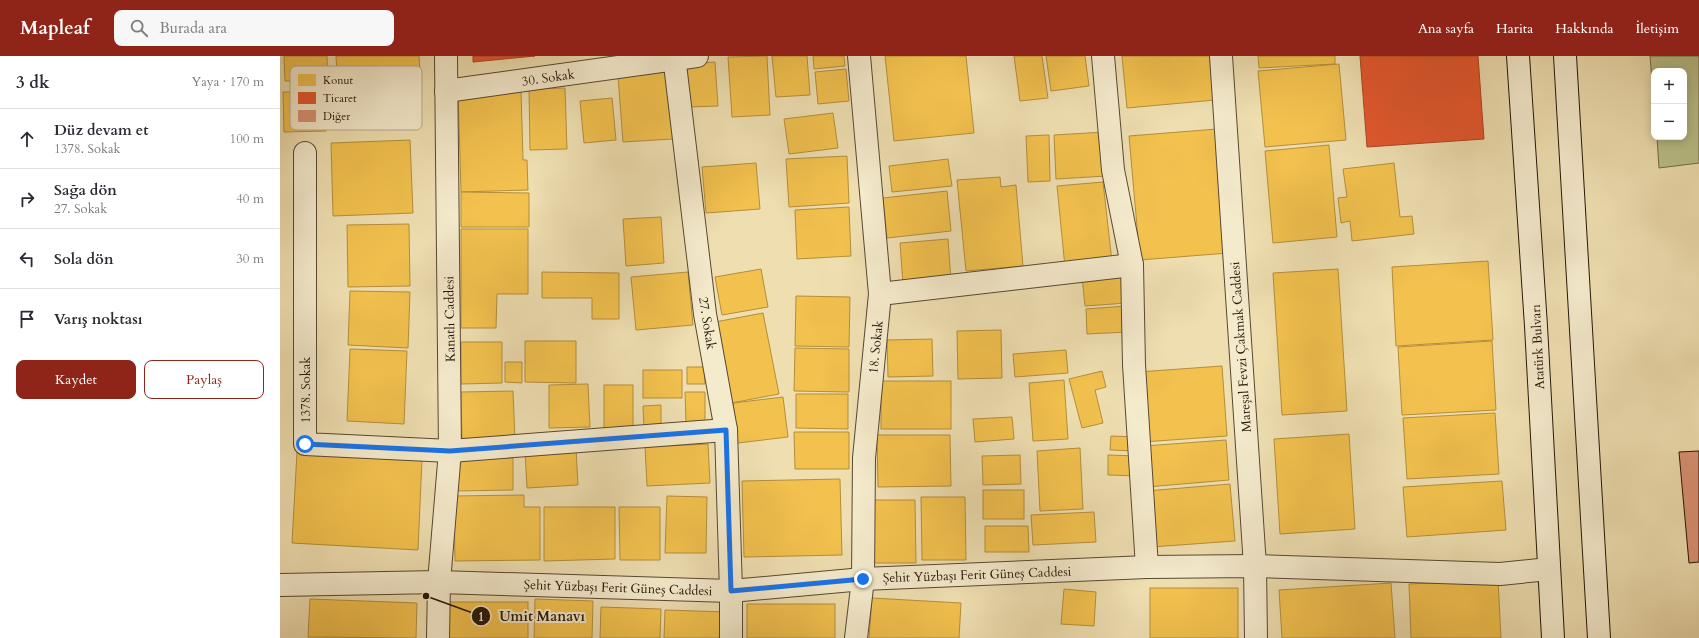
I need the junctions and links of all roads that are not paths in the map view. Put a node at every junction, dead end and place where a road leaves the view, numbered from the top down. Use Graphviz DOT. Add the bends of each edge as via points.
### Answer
graph roads {
  1 [pos="446,56"];
  2 [pos="697,56"];
  3 [pos="859,56"];
  4 [pos="1103,56"];
  5 [pos="1221,56"];
  6 [pos="1518,56"];
  7 [pos="1564,56"];
  8 [pos="674,58"];
  9 [pos="446,91"];
  10 [pos="305,153"];
  11 [pos="1132,265"];
  12 [pos="880,294"];
  13 [pos="726,430"];
  14 [pos="450,451"];
  15 [pos="1254,566"];
  16 [pos="1147,567"];
  17 [pos="1549,569"];
  18 [pos="863,579"];
  19 [pos="439,582"];
  20 [pos="280,585"];
  21 [pos="731,591"];
  22 [pos="438,638"];
  23 [pos="731,638"];
  24 [pos="856,638"];
  25 [pos="1256,638"];
  26 [pos="1553,638"];
  27 [pos="1599,638"];
  1 -- 9 [label="street, Kanatlı Caddesi"];
  2 -- 8 [label="street, 30. Sokak"];
  3 -- 12 [label="street, 18. Sokak"];
  4 -- 11 [label="street" via="1113,170"];
  5 -- 15 [label="street, Mareşal Fevzi Çakmak Caddesi"];
  6 -- 17 [label="street, Atatürk Bulvarı"];
  7 -- 27 [label="street"];
  8 -- 9 [label="street, 30. Sokak"];
  8 -- 13 [label="street, 27. Sokak" via="705,314"];
  9 -- 14 [label="street, Kanatlı Caddesi"];
  10 -- 14 [label="street, 1378. Sokak" via="305,444"];
  11 -- 12 [label="street"];
  11 -- 16 [label="street" via="1134,365"];
  12 -- 18 [label="street, 18. Sokak" via="864,458"];
  13 -- 14 [label="street, 1378. Sokak"];
  13 -- 21 [label="street, 27. Sokak"];
  14 -- 19 [label="street, Kanatlı Caddesi"];
  15 -- 16 [label="street, Şehit Yüzbaşı Ferit Güneş Caddesi"];
  15 -- 17 [label="street, Şehit Yüzbaşı Ferit Güneş Caddesi" via="1500,574"];
  15 -- 25 [label="street, Mareşal Fevzi Çakmak Caddesi"];
  16 -- 18 [label="street, Şehit Yüzbaşı Ferit Güneş Caddesi"];
  17 -- 26 [label="street, Atatürk Bulvarı"];
  18 -- 21 [label="street, Şehit Yüzbaşı Ferit Güneş Caddesi"];
  18 -- 24 [label="street, 18. Sokak"];
  19 -- 20 [label="street, Şehit Yüzbaşı Ferit Güneş Caddesi"];
  19 -- 21 [label="street, Şehit Yüzbaşı Ferit Güneş Caddesi"];
  19 -- 22 [label="street, Kanatlı Caddesi"];
  21 -- 23 [label="street, 27. Sokak"];
}
